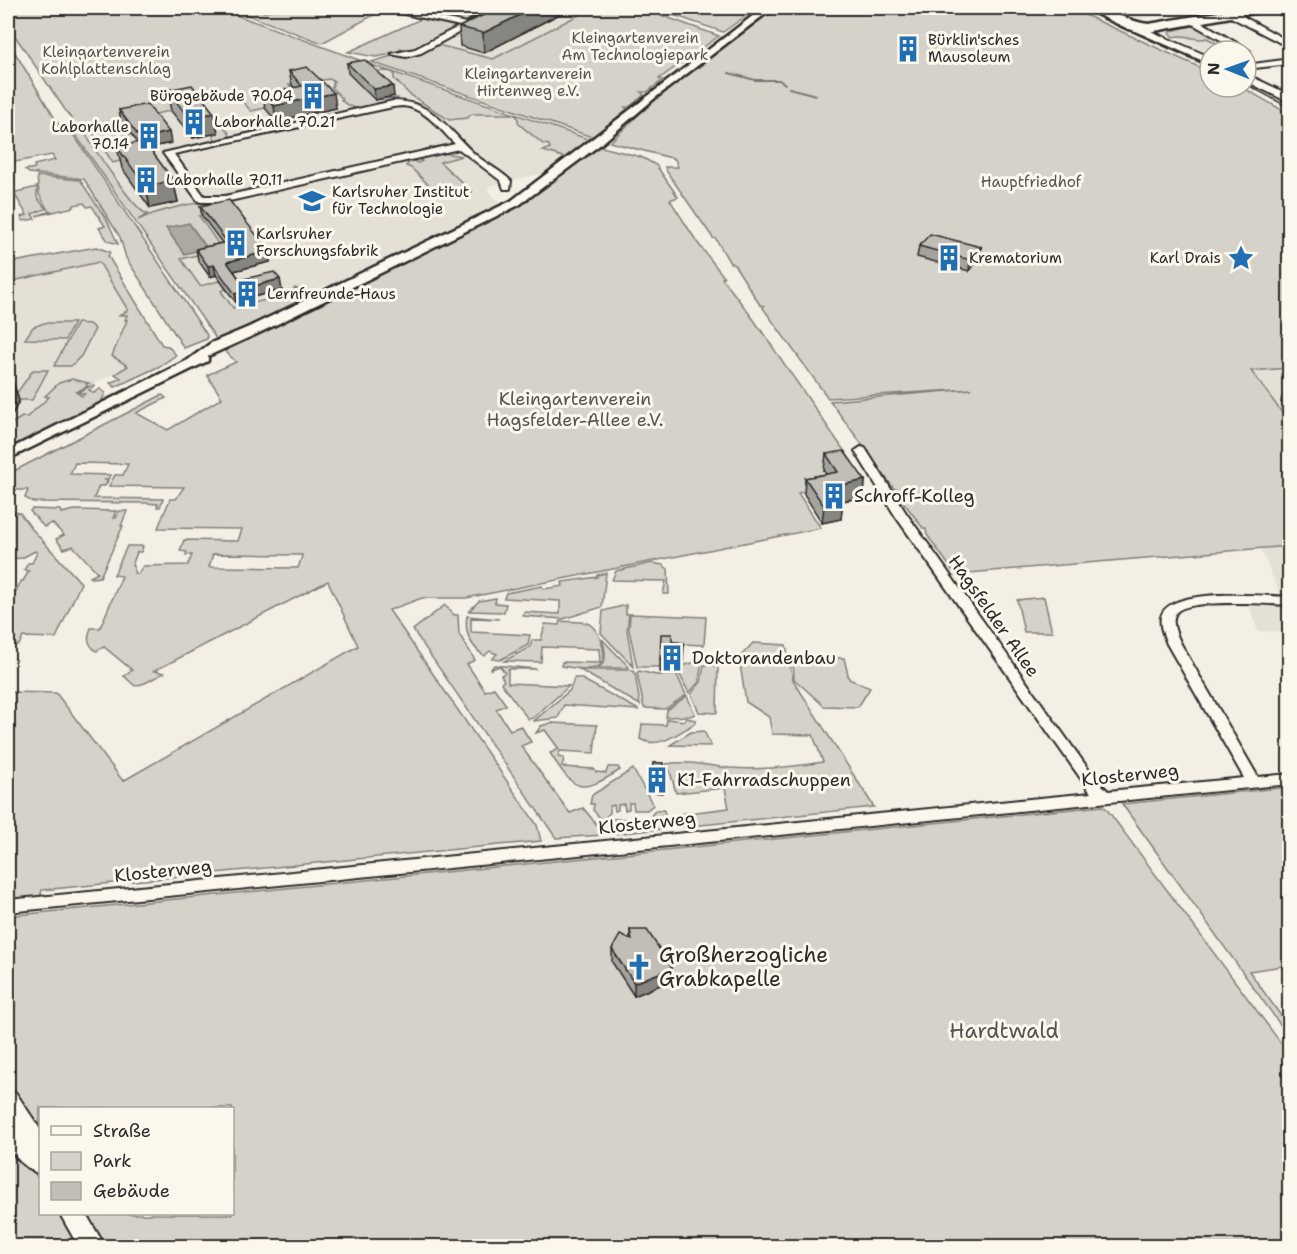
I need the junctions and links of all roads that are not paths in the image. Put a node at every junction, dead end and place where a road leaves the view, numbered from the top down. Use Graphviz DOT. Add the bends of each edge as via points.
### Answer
graph roads {
  1 [pos="386,8"];
  2 [pos="500,8"];
  3 [pos="768,8"];
  4 [pos="1090,8"];
  5 [pos="1100,8"];
  6 [pos="1217,8"];
  7 [pos="1258,8"];
  8 [pos="1273,8"];
  9 [pos="1230,12"];
  10 [pos="1290,17"];
  11 [pos="1192,20"];
  12 [pos="1169,24"];
  13 [pos="467,25"];
  14 [pos="1137,26"];
  15 [pos="1225,39"];
  16 [pos="1166,40"];
  17 [pos="1290,46"];
  18 [pos="415,52"];
  19 [pos="1198,55"];
  20 [pos="1258,58"];
  21 [pos="1290,61"];
  22 [pos="1268,64"];
  23 [pos="1258,65"];
  24 [pos="1258,83"];
  25 [pos="1290,100"];
  26 [pos="460,146"];
  27 [pos="522,199"];
  28 [pos="861,451"];
  29 [pos="8,455"];
  30 [pos="1290,601"];
  31 [pos="1290,779"];
  32 [pos="1254,782"];
  33 [pos="1104,797"];
  34 [pos="8,906"];
  35 [pos="8,1100"];
  36 [pos="8,1124"];
  37 [pos="39,1154"];
  38 [pos="39,1162"];
  39 [pos="73,1215"];
  40 [pos="92,1246"];
  1 -- 13 [label="street"];
  2 -- 13 [label="street"];
  3 -- 27 [label="street"];
  4 -- 14 [label="main road"];
  5 -- 14 [label="main road"];
  6 -- 14 [label="main road"];
  7 -- 9 [label="main road"];
  8 -- 10 [label="street"];
  9 -- 11 [label="main road"];
  9 -- 17 [label="street"];
  11 -- 12 [label="main road"];
  11 -- 15 [label="street"];
  12 -- 14 [label="main road"];
  12 -- 16 [label="main road" via="1163,30"];
  13 -- 18 [label="street"];
  14 -- 16 [label="main road"];
  16 -- 19 [label="main road"];
  20 -- 22 [label="street"];
  21 -- 22 [label="street"];
  22 -- 23 [label="street"];
  24 -- 25 [label="main road"];
  26 -- 26 [label="street" via="419,107 393,104 168,153 201,199 225,200"];
  26 -- 27 [label="street" via="490,171 489,175 498,183"];
  27 -- 29 [label="street"];
  28 -- 33 [label="street, Hagsfelder Allee" via="900,514"];
  30 -- 32 [label="street" via="1192,600 1175,605 1166,620 1166,629"];
  31 -- 32 [label="street, Klosterweg"];
  32 -- 33 [label="street, Klosterweg"];
  33 -- 34 [label="street, Klosterweg"];
  35 -- 37 [label="main road"];
  36 -- 38 [label="main road"];
  39 -- 40 [label="main road"];
}
